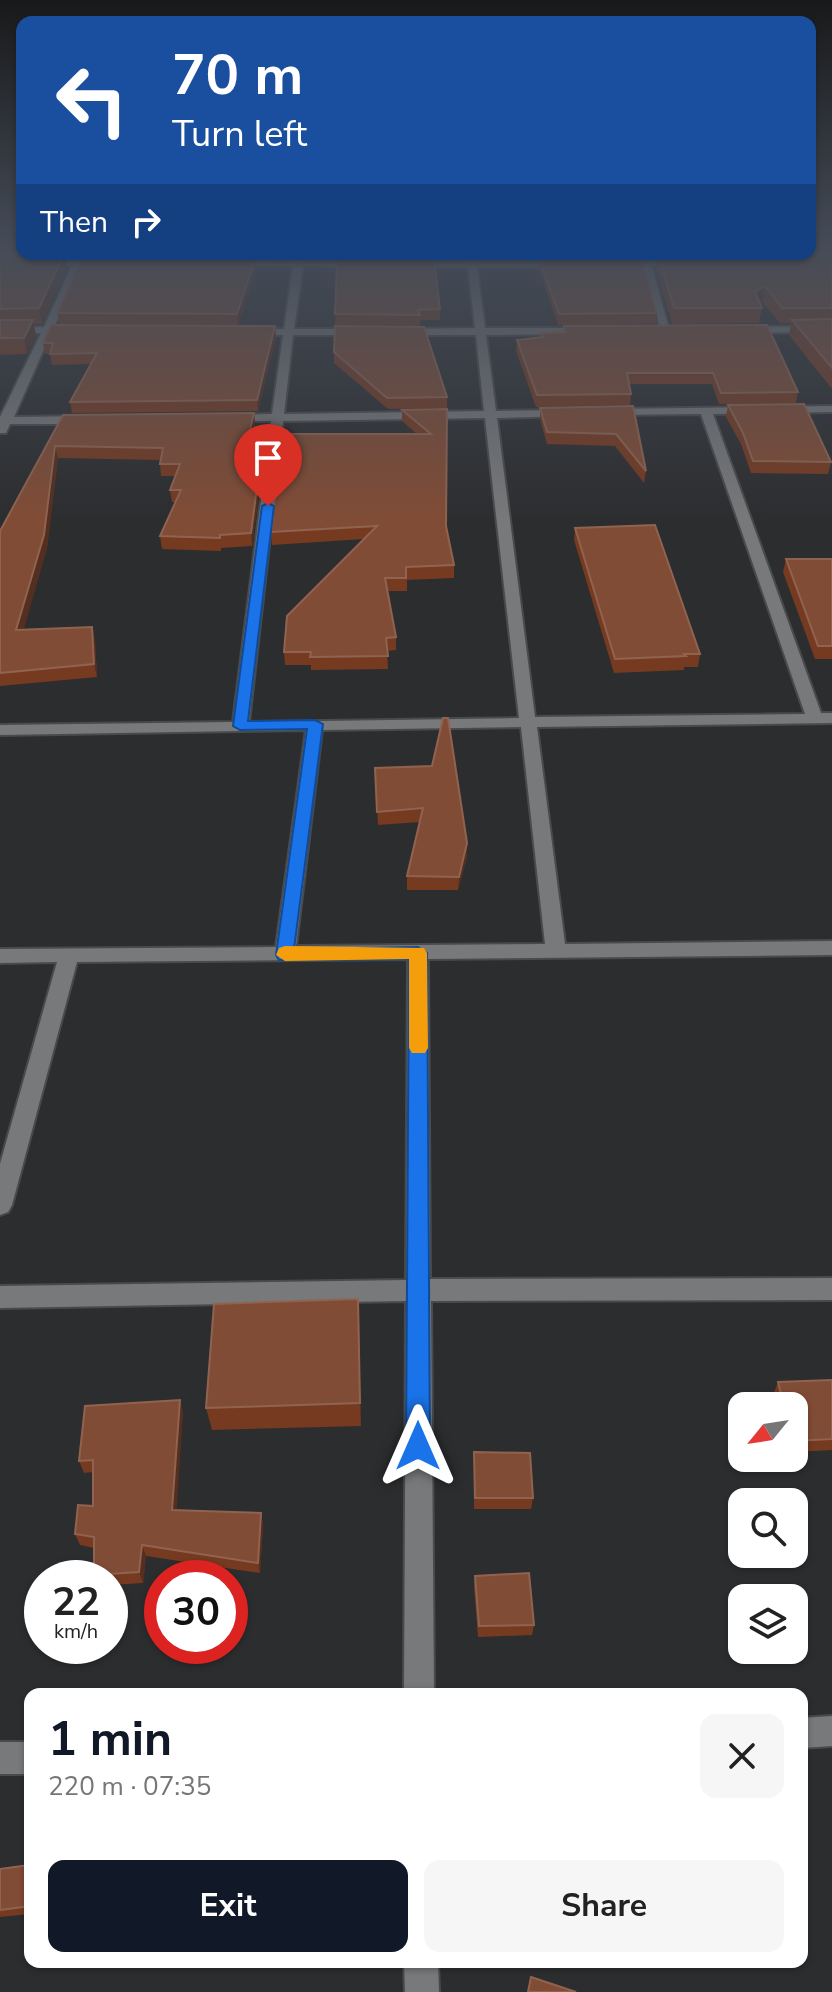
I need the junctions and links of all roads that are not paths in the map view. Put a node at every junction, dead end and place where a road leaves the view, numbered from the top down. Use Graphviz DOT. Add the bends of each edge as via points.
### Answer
graph roads {
  1 [pos="45,336"];
  2 [pos="286,336"];
  3 [pos="481,336"];
  4 [pos="832,409"];
  5 [pos="706,411"];
  6 [pos="583,412"];
  7 [pos="599,412"];
  8 [pos="492,414"];
  9 [pos="276,417"];
  10 [pos="212,418"];
  11 [pos="101,420"];
  12 [pos="3,421"];
  13 [pos="0,433"];
  14 [pos="824,718"];
  15 [pos="527,720"];
  16 [pos="315,724"];
  17 [pos="240,726"];
  18 [pos="0,730"];
  19 [pos="832,948"];
  20 [pos="556,952"];
  21 [pos="418,953"];
  22 [pos="69,955"];
  23 [pos="285,955"];
  24 [pos="0,956"];
  25 [pos="0,1205"];
  26 [pos="832,1289"];
  27 [pos="418,1290"];
  28 [pos="0,1297"];
  29 [pos="419,1688"];
  30 [pos="832,1731"];
  31 [pos="808,1733"];
  32 [pos="0,1758"];
  33 [pos="24,1758"];
  34 [pos="421,1968"];
  35 [pos="422,1992"];
  1 -- 12 [label="street"];
  2 -- 9 [label="street"];
  3 -- 8 [label="street"];
  4 -- 5 [label="street"];
  5 -- 7 [label="street"];
  5 -- 14 [label="street"];
  6 -- 8 [label="street"];
  8 -- 9 [label="street"];
  8 -- 15 [label="street"];
  9 -- 10 [label="street"];
  9 -- 17 [label="street" via="263,565"];
  11 -- 12 [label="street"];
  12 -- 13 [label="street"];
  14 -- 15 [label="street"];
  15 -- 16 [label="street"];
  15 -- 20 [label="street"];
  16 -- 17 [label="street"];
  16 -- 23 [label="street"];
  17 -- 18 [label="street"];
  19 -- 20 [label="street"];
  20 -- 21 [label="street"];
  21 -- 23 [label="street"];
  21 -- 27 [label="street"];
  22 -- 23 [label="street"];
  22 -- 24 [label="street"];
  22 -- 25 [label="street"];
  26 -- 27 [label="street"];
  27 -- 28 [label="street"];
  27 -- 29 [label="street"];
  30 -- 31 [label="street"];
  32 -- 33 [label="street"];
  34 -- 35 [label="street"];
}
